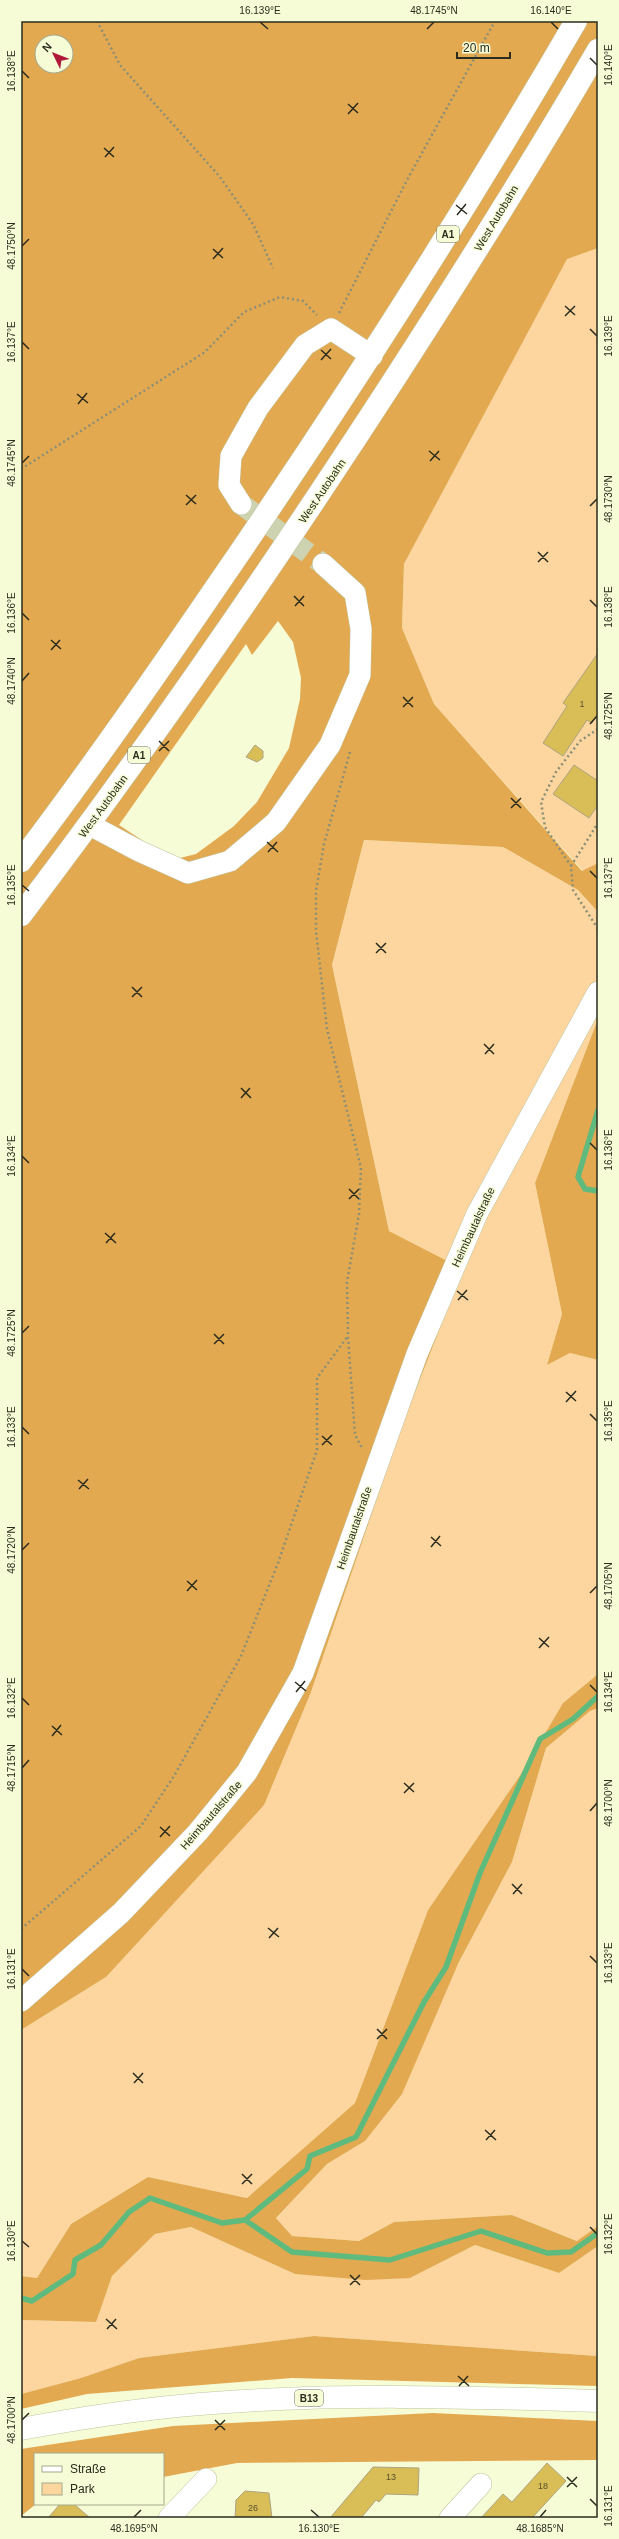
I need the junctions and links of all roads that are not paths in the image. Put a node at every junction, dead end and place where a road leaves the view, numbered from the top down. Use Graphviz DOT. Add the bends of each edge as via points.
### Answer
graph roads {
  1 [pos="576,21"];
  2 [pos="598,50"];
  3 [pos="372,356"];
  4 [pos="242,504"];
  5 [pos="323,564"];
  6 [pos="90,825"];
  7 [pos="21,861"];
  8 [pos="21,915"];
  9 [pos="598,992"];
  10 [pos="21,2000"];
  11 [pos="598,2401"];
  12 [pos="21,2428"];
  13 [pos="206,2479"];
  14 [pos="481,2484"];
  15 [pos="169,2518"];
  16 [pos="450,2518"];
  1 -- 3 [label="main road, A1"];
  2 -- 6 [label="main road, West Autobahn / A1" via="460,277 336,470 175,706"];
  3 -- 4 [label="street" via="331,329 305,345 258,408 231,456 228,484"];
  3 -- 7 [label="main road, A1" via="154,677"];
  5 -- 6 [label="street" via="355,593 361,629 360,675 330,745 276,822 230,861 188,873"];
  6 -- 8 [label="main road, West Autobahn / A1"];
  9 -- 10 [label="street, Heimbautalstraße" via="477,1214 417,1354 303,1673 247,1772 198,1832 121,1913"];
  11 -- 12 [label="main road, B13" via="471,2397 274,2399 124,2412"];
  13 -- 15 [label="street"];
  14 -- 16 [label="street"];
}
